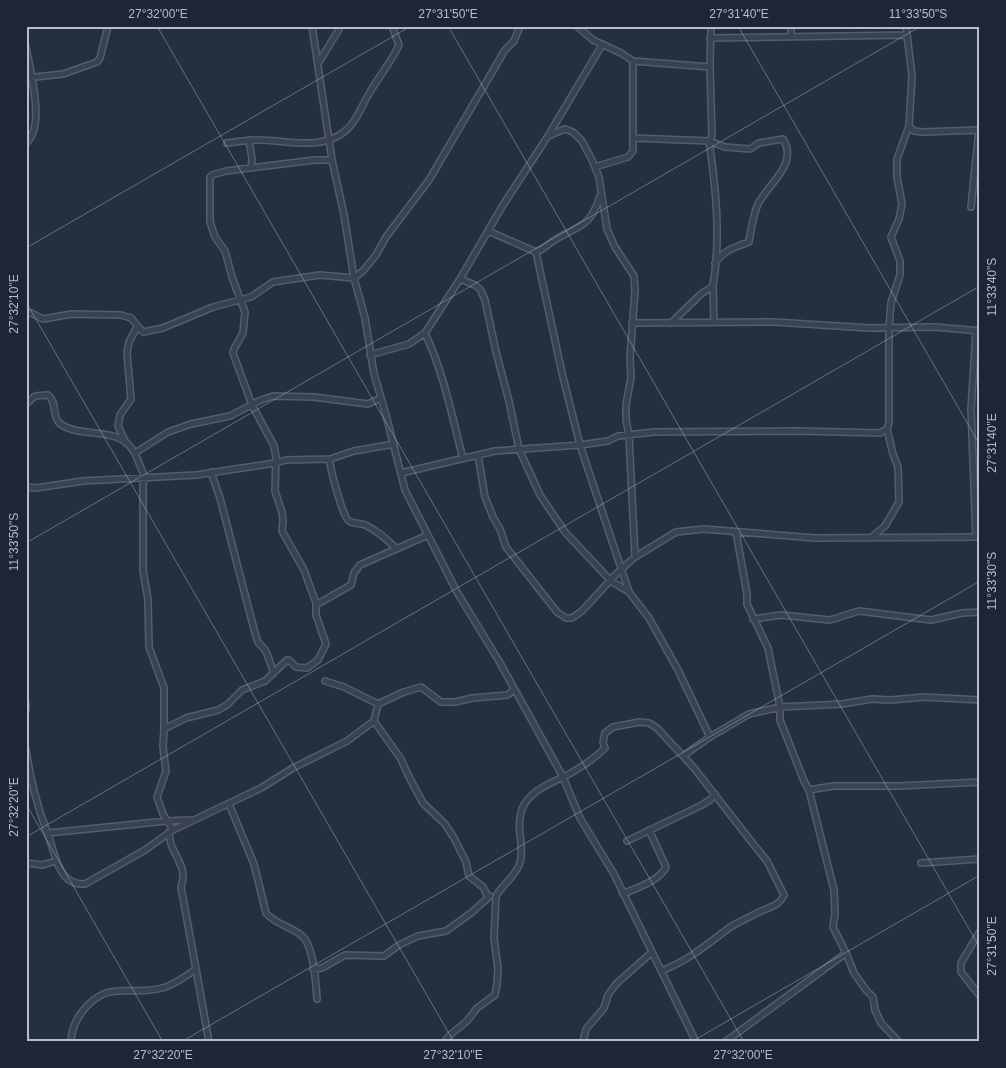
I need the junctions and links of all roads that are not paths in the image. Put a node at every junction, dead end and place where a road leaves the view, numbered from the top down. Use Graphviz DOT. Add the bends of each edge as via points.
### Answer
graph roads {
  1 [pos="108,26"];
  2 [pos="312,26"];
  3 [pos="341,26"];
  4 [pos="392,26"];
  5 [pos="520,26"];
  6 [pos="711,26"];
  7 [pos="791,26"];
  8 [pos="906,26"];
  9 [pos="579,27"];
  10 [pos="907,35"];
  11 [pos="791,37"];
  12 [pos="710,38"];
  13 [pos="602,45"];
  14 [pos="26,47"];
  15 [pos="634,61"];
  16 [pos="318,63"];
  17 [pos="710,67"];
  18 [pos="29,78"];
  19 [pos="909,126"];
  20 [pos="979,130"];
  21 [pos="548,136"];
  22 [pos="634,138"];
  23 [pos="249,140"];
  24 [pos="330,140"];
  25 [pos="709,140"];
  26 [pos="26,143"];
  27 [pos="227,143"];
  28 [pos="332,160"];
  29 [pos="596,167"];
  30 [pos="251,168"];
  31 [pos="601,193"];
  32 [pos="971,207"];
  33 [pos="488,231"];
  34 [pos="536,252"];
  35 [pos="715,263"];
  36 [pos="354,278"];
  37 [pos="460,279"];
  38 [pos="713,286"];
  39 [pos="240,299"];
  40 [pos="26,314"];
  41 [pos="714,322"];
  42 [pos="632,323"];
  43 [pos="671,323"];
  44 [pos="137,326"];
  45 [pos="889,328"];
  46 [pos="978,331"];
  47 [pos="424,333"];
  48 [pos="370,355"];
  49 [pos="381,398"];
  50 [pos="26,404"];
  51 [pos="252,405"];
  52 [pos="887,429"];
  53 [pos="629,435"];
  54 [pos="127,443"];
  55 [pos="394,444"];
  56 [pos="580,446"];
  57 [pos="519,449"];
  58 [pos="135,453"];
  59 [pos="478,455"];
  60 [pos="330,458"];
  61 [pos="463,459"];
  62 [pos="275,463"];
  63 [pos="211,472"];
  64 [pos="401,473"];
  65 [pos="145,478"];
  66 [pos="26,487"];
  67 [pos="736,532"];
  68 [pos="428,535"];
  69 [pos="871,537"];
  70 [pos="978,537"];
  71 [pos="396,548"];
  72 [pos="635,557"];
  73 [pos="621,570"];
  74 [pos="611,581"];
  75 [pos="629,592"];
  76 [pos="316,605"];
  77 [pos="980,612"];
  78 [pos="753,619"];
  79 [pos="273,672"];
  80 [pos="325,680"];
  81 [pos="514,689"];
  82 [pos="980,700"];
  83 [pos="26,704"];
  84 [pos="378,704"];
  85 [pos="780,707"];
  86 [pos="26,709"];
  87 [pos="374,721"];
  88 [pos="164,729"];
  89 [pos="710,737"];
  90 [pos="26,750"];
  91 [pos="683,756"];
  92 [pos="563,777"];
  93 [pos="980,782"];
  94 [pos="32,787"];
  95 [pos="809,790"];
  96 [pos="26,791"];
  97 [pos="715,794"];
  98 [pos="229,804"];
  99 [pos="167,820"];
  100 [pos="192,820"];
  101 [pos="649,830"];
  102 [pos="171,831"];
  103 [pos="48,833"];
  104 [pos="627,841"];
  105 [pos="980,859"];
  106 [pos="55,861"];
  107 [pos="26,863"];
  108 [pos="921,863"];
  109 [pos="497,893"];
  110 [pos="623,894"];
  111 [pos="488,897"];
  112 [pos="980,931"];
  113 [pos="652,952"];
  114 [pos="846,953"];
  115 [pos="313,968"];
  116 [pos="196,969"];
  117 [pos="661,970"];
  118 [pos="980,996"];
  119 [pos="316,999"];
  120 [pos="71,1042"];
  121 [pos="209,1042"];
  122 [pos="444,1042"];
  123 [pos="583,1042"];
  124 [pos="696,1042"];
  125 [pos="725,1042"];
  126 [pos="899,1042"];
  1 -- 18 [label="street" via="97,62 63,74"];
  2 -- 16 [label="street"];
  3 -- 16 [label="street"];
  4 -- 24 [label="street" via="399,45 394,56 354,120 345,131"];
  5 -- 36 [label="street" via="429,180 386,237 376,256"];
  6 -- 12 [label="street"];
  7 -- 11 [label="street"];
  8 -- 10 [label="street"];
  9 -- 13 [label="street"];
  10 -- 11 [label="street"];
  10 -- 19 [label="street" via="912,76"];
  11 -- 12 [label="street"];
  12 -- 17 [label="street"];
  13 -- 15 [label="street"];
  13 -- 21 [label="street"];
  14 -- 18 [label="street"];
  15 -- 17 [label="street"];
  15 -- 22 [label="street"];
  16 -- 24 [label="street"];
  17 -- 25 [label="street" via="712,136"];
  18 -- 26 [label="street" via="37,117 33,136"];
  19 -- 20 [label="street" via="922,132"];
  19 -- 45 [label="street" via="897,158 902,204 891,237 900,262 900,275 891,303"];
  20 -- 32 [label="street"];
  21 -- 29 [label="street" via="565,129 573,132 582,141"];
  21 -- 33 [label="street"];
  22 -- 25 [label="street"];
  22 -- 29 [label="street" via="633,151 628,156"];
  23 -- 24 [label="street" via="305,143"];
  23 -- 27 [label="street"];
  23 -- 30 [label="street"];
  24 -- 28 [label="street"];
  25 -- 35 [label="street" via="716,186"];
  25 -- 35 [label="street" via="724,147 750,149 759,143 783,139 787,146 783,170 758,204 748,242 731,248"];
  28 -- 30 [label="street"];
  28 -- 36 [label="street"];
  29 -- 31 [label="street"];
  30 -- 39 [label="street" via="220,172 210,177 210,222 214,237 225,251"];
  31 -- 34 [label="street" via="588,221"];
  31 -- 42 [label="street" via="606,230 634,276"];
  33 -- 34 [label="street"];
  33 -- 37 [label="street"];
  34 -- 56 [label="street"];
  35 -- 38 [label="street"];
  36 -- 39 [label="street" via="320,275 280,281 269,284 251,297"];
  36 -- 48 [label="street" via="365,318"];
  37 -- 47 [label="street"];
  37 -- 57 [label="street" via="480,289 485,300"];
  38 -- 41 [label="street"];
  38 -- 43 [label="street"];
  39 -- 44 [label="street" via="157,330 142,332"];
  39 -- 51 [label="street" via="245,312 244,328 233,353"];
  40 -- 44 [label="street" via="43,319 72,314 121,315 131,318"];
  41 -- 43 [label="street"];
  41 -- 45 [label="street"];
  42 -- 43 [label="street"];
  42 -- 53 [label="street" via="631,377 626,405"];
  44 -- 54 [label="street" via="127,352 131,399 120,415 118,426"];
  45 -- 46 [label="street" via="935,327"];
  45 -- 52 [label="street"];
  46 -- 70 [label="street" via="971,409"];
  47 -- 48 [label="street" via="409,344"];
  47 -- 61 [label="street" via="436,356"];
  48 -- 49 [label="street"];
  49 -- 51 [label="street" via="368,404 314,396 273,396"];
  49 -- 55 [label="street"];
  50 -- 54 [label="street" via="35,396 48,395 53,399 61,425"];
  51 -- 58 [label="street" via="230,416 168,432"];
  51 -- 62 [label="street" via="274,446"];
  52 -- 53 [label="street" via="880,433 654,432"];
  52 -- 69 [label="street" via="898,467 898,502 884,526"];
  53 -- 56 [label="street"];
  53 -- 72 [label="street"];
  54 -- 58 [label="street"];
  55 -- 60 [label="street"];
  55 -- 64 [label="street"];
  56 -- 57 [label="street"];
  56 -- 73 [label="street"];
  57 -- 59 [label="street"];
  57 -- 74 [label="street" via="540,495 565,532"];
  58 -- 65 [label="street"];
  59 -- 61 [label="street"];
  59 -- 74 [label="street" via="485,497 506,546 557,612 572,618"];
  60 -- 62 [label="street"];
  60 -- 71 [label="street" via="345,518 380,533"];
  61 -- 64 [label="street"];
  62 -- 63 [label="street"];
  62 -- 76 [label="street" via="275,491 282,512 282,531 304,570"];
  63 -- 65 [label="street"];
  63 -- 79 [label="street" via="255,634"];
  64 -- 68 [label="street" via="405,490"];
  65 -- 66 [label="street"];
  65 -- 88 [label="street" via="143,570 148,600 149,647 164,688"];
  67 -- 69 [label="street" via="815,538"];
  67 -- 72 [label="street" via="704,529 676,532"];
  67 -- 78 [label="street" via="747,604"];
  68 -- 71 [label="street"];
  68 -- 81 [label="street"];
  69 -- 70 [label="street"];
  71 -- 76 [label="street" via="360,565 351,585"];
  72 -- 73 [label="street"];
  73 -- 74 [label="street"];
  73 -- 75 [label="street"];
  74 -- 75 [label="street"];
  75 -- 89 [label="street" via="649,618"];
  76 -- 79 [label="street" via="317,622 326,644 318,660 306,668 296,667 287,660"];
  77 -- 78 [label="street" via="931,620 859,611 830,620 781,615"];
  78 -- 85 [label="street" via="768,648"];
  79 -- 88 [label="street" via="265,681 242,690 218,710 186,718"];
  80 -- 84 [label="street"];
  81 -- 84 [label="street" via="508,695 449,702 438,701 418,686"];
  81 -- 92 [label="street"];
  82 -- 85 [label="street" via="872,699"];
  83 -- 86 [label="street"];
  84 -- 87 [label="street"];
  85 -- 89 [label="street" via="749,714"];
  85 -- 95 [label="street" via="780,720"];
  87 -- 98 [label="street" via="340,745"];
  87 -- 111 [label="street" via="401,759 423,803 445,824 454,838 466,862 468,876 483,888"];
  88 -- 99 [label="street" via="166,771 157,797"];
  89 -- 91 [label="street"];
  90 -- 94 [label="street"];
  91 -- 92 [label="street" via="657,728 640,722 613,727 605,733 603,742 606,748"];
  91 -- 97 [label="street"];
  92 -- 109 [label="street" via="540,789 524,805 519,820 520,862 512,878"];
  92 -- 110 [label="street" via="580,818"];
  93 -- 95 [label="street" via="833,786"];
  94 -- 96 [label="street"];
  94 -- 103 [label="street"];
  95 -- 114 [label="street" via="834,890 833,927"];
  97 -- 101 [label="street" via="700,806"];
  97 -- 117 [label="street" via="767,861 784,895 778,904 730,927 678,965"];
  98 -- 100 [label="street"];
  98 -- 115 [label="street" via="254,864 266,913 301,935"];
  99 -- 100 [label="street"];
  99 -- 102 [label="street"];
  99 -- 103 [label="street"];
  100 -- 102 [label="street"];
  101 -- 104 [label="street"];
  101 -- 110 [label="street" via="666,867 656,879"];
  102 -- 106 [label="street" via="145,850 84,884 72,882"];
  102 -- 116 [label="street" via="172,847 184,878 181,887"];
  103 -- 106 [label="street"];
  105 -- 108 [label="street"];
  106 -- 107 [label="street" via="43,865"];
  109 -- 111 [label="street"];
  109 -- 122 [label="street" via="495,995"];
  110 -- 113 [label="street"];
  111 -- 115 [label="street" via="446,931 418,936 384,956 346,955 322,968"];
  112 -- 118 [label="street" via="961,963 961,972"];
  113 -- 117 [label="street"];
  113 -- 123 [label="street" via="616,984 604,1008 586,1029"];
  114 -- 125 [label="street"];
  114 -- 126 [label="street" via="854,973 873,997 881,1023"];
  115 -- 119 [label="street"];
  116 -- 120 [label="street" via="162,988 102,993 78,1018 71,1033"];
  116 -- 121 [label="street"];
  117 -- 124 [label="street"];
}
